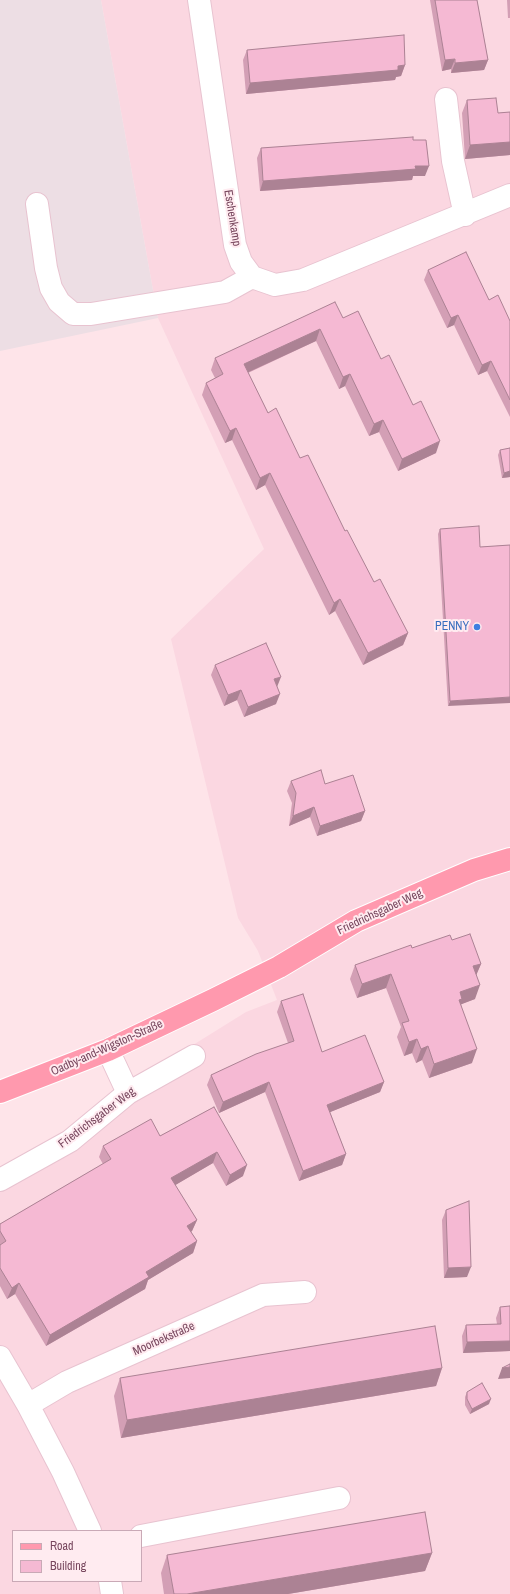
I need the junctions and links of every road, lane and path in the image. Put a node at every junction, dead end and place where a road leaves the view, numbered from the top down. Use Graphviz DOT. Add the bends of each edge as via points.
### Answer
graph roads {
  1 [pos="199,0"];
  2 [pos="446,99"];
  3 [pos="510,195"];
  4 [pos="37,204"];
  5 [pos="465,215"];
  6 [pos="252,277"];
  7 [pos="510,859"];
  8 [pos="213,1000"];
  9 [pos="108,1050"];
  10 [pos="194,1056"];
  11 [pos="0,1092"];
  12 [pos="128,1093"];
  13 [pos="0,1180"];
  14 [pos="305,1292"];
  15 [pos="0,1357"];
  16 [pos="28,1405"];
  17 [pos="340,1498"];
  18 [pos="90,1530"];
  19 [pos="142,1536"];
  20 [pos="110,1582"];
  21 [pos="112,1594"];
  1 -- 6 [label="street, Eschenkamp" via="236,245 241,262"];
  2 -- 5 [label="street" via="453,161"];
  3 -- 5 [label="street"];
  4 -- 6 [label="street" via="51,288 59,302 73,314 91,314 225,292"];
  5 -- 6 [label="street" via="303,280 275,285"];
  7 -- 8 [label="main road, Friedrichsgaber Weg" via="474,870 356,921 279,967"];
  8 -- 9 [label="main road, Oadby-and-Wigston-Straße"];
  9 -- 11 [label="main road, Oadby-and-Wigston-Straße"];
  9 -- 12 [label="street"];
  10 -- 12 [label="street, Friedrichsgaber Weg"];
  12 -- 13 [label="street, Friedrichsgaber Weg" via="70,1141"];
  14 -- 16 [label="street, Moorbekstraße" via="263,1295 68,1382"];
  15 -- 16 [label="street"];
  16 -- 18 [label="street"];
  17 -- 19 [label="street"];
  20 -- 21 [label="street"];
}
